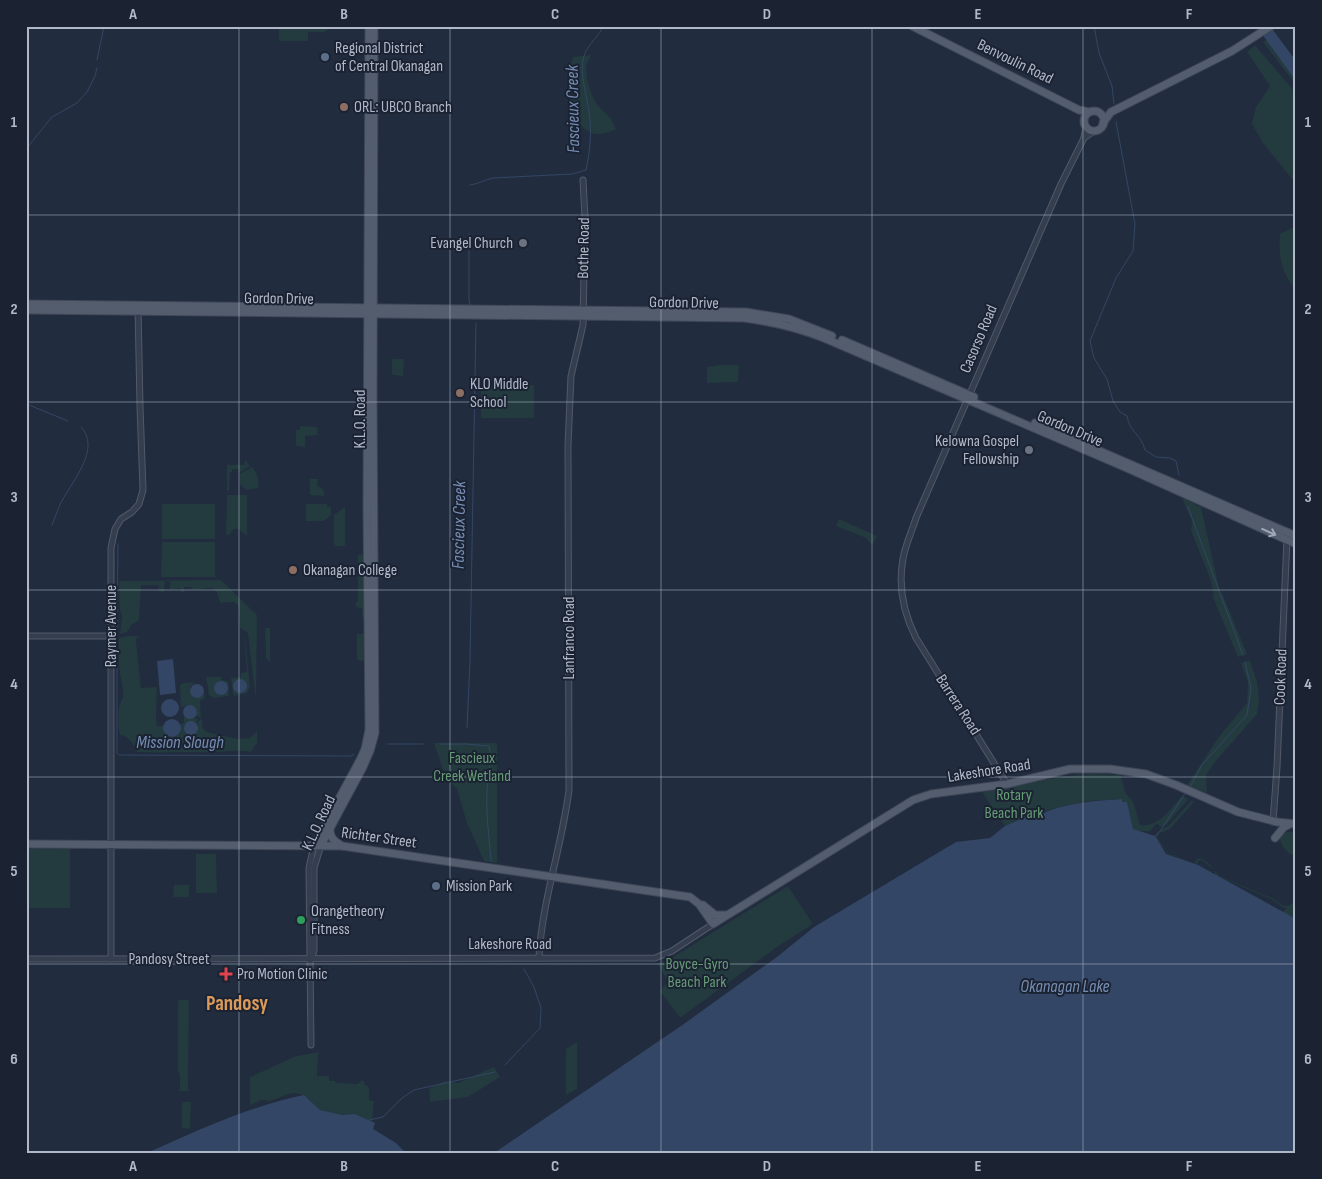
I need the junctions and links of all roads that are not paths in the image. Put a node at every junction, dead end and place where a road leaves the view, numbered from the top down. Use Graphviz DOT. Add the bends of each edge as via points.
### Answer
graph roads {
  1 [pos="369,26"];
  2 [pos="374,26"];
  3 [pos="912,26"];
  4 [pos="1271,26"];
  5 [pos="1079,110"];
  6 [pos="1089,112"];
  7 [pos="1098,112"];
  8 [pos="1110,112"];
  9 [pos="1085,123"];
  10 [pos="1103,123"];
  11 [pos="1094,130"];
  12 [pos="1084,138"];
  13 [pos="584,180"];
  14 [pos="371,292"];
  15 [pos="26,304"];
  16 [pos="138,308"];
  17 [pos="26,310"];
  18 [pos="353,311"];
  19 [pos="371,311"];
  20 [pos="388,312"];
  21 [pos="583,313"];
  22 [pos="371,329"];
  23 [pos="969,398"];
  24 [pos="1290,536"];
  25 [pos="1296,544"];
  26 [pos="903,587"];
  27 [pos="26,636"];
  28 [pos="110,636"];
  29 [pos="1007,784"];
  30 [pos="1274,822"];
  31 [pos="1293,824"];
  32 [pos="330,825"];
  33 [pos="1275,838"];
  34 [pos="26,844"];
  35 [pos="110,844"];
  36 [pos="318,844"];
  37 [pos="342,846"];
  38 [pos="552,877"];
  39 [pos="690,898"];
  40 [pos="729,915"];
  41 [pos="713,924"];
  42 [pos="539,957"];
  43 [pos="26,959"];
  44 [pos="111,959"];
  45 [pos="311,960"];
  46 [pos="311,1045"];
  1 -- 14 [label="main road, K.L.O. Road"];
  2 -- 14 [label="main road, K.L.O. Road"];
  3 -- 5 [label="main road, Benvoulin Road"];
  4 -- 8 [label="main road" via="1232,51"];
  5 -- 6 [label="main road, Benvoulin Road"];
  5 -- 9 [label="main road"];
  6 -- 7 [label="main road"];
  6 -- 9 [label="main road"];
  7 -- 8 [label="main road"];
  7 -- 10 [label="main road"];
  8 -- 10 [label="main road"];
  9 -- 11 [label="main road"];
  9 -- 12 [label="street, Casorso Road"];
  10 -- 11 [label="main road"];
  11 -- 12 [label="street, Casorso Road"];
  12 -- 23 [label="street, Casorso Road"];
  13 -- 21 [label="street, Bothe Road"];
  14 -- 18 [label="main road"];
  14 -- 19 [label="main road, K.L.O. Road"];
  14 -- 20 [label="main road"];
  15 -- 16 [label="main road, Gordon Drive"];
  16 -- 17 [label="main road, Gordon Drive"];
  16 -- 18 [label="main road, Gordon Drive"];
  16 -- 28 [label="street, Raymer Avenue" via="144,490 139,504 114,529"];
  18 -- 19 [label="main road, Gordon Drive"];
  18 -- 22 [label="main road"];
  19 -- 20 [label="main road, Gordon Drive"];
  19 -- 22 [label="main road, K.L.O. Road"];
  20 -- 21 [label="main road, Gordon Drive"];
  20 -- 22 [label="main road"];
  21 -- 23 [label="main road, Gordon Drive" via="746,312 781,317 809,326"];
  21 -- 38 [label="street, Lanfranco Road" via="571,376 568,445 569,790"];
  22 -- 32 [label="main road, K.L.O. Road" via="375,733 363,767"];
  22 -- 36 [label="main road, K.L.O. Road" via="369,731 365,749"];
  23 -- 24 [label="main road, Gordon Drive"];
  23 -- 26 [label="street, Casorso Road" via="916,518 906,552"];
  24 -- 25 [label="main road, Gordon Drive"];
  24 -- 30 [label="street, Cook Road"];
  26 -- 29 [label="street, Barrera Road" via="910,626"];
  27 -- 28 [label="street"];
  28 -- 35 [label="street, Raymer Avenue"];
  29 -- 30 [label="main road, Lakeshore Road" via="1070,770 1099,768 1146,774 1238,812"];
  29 -- 40 [label="main road, Lakeshore Road" via="931,794 914,800"];
  30 -- 31 [label="main road, Lakeshore Road"];
  31 -- 33 [label="main road" via="1284,827"];
  32 -- 36 [label="main road, K.L.O. Road"];
  32 -- 37 [label="main road" via="331,837"];
  34 -- 35 [label="main road, Richter Street"];
  35 -- 36 [label="main road, Richter Street"];
  35 -- 44 [label="street, Raymer Avenue"];
  36 -- 37 [label="main road, Richter Street"];
  36 -- 45 [label="street, K.L.O. Road" via="314,868 314,951"];
  37 -- 38 [label="main road, Richter Street"];
  38 -- 39 [label="main road, Richter Street"];
  38 -- 42 [label="street, Lanfranco Road" via="541,929"];
  39 -- 40 [label="main road" via="715,915"];
  39 -- 41 [label="main road" via="699,904"];
  40 -- 41 [label="main road, Lakeshore Road"];
  41 -- 42 [label="street, Lakeshore Road" via="672,952 655,958"];
  42 -- 45 [label="street, Lakeshore Road"];
  43 -- 44 [label="street, Pandosy Street"];
  44 -- 45 [label="street, Pandosy Street"];
  45 -- 46 [label="street, K.L.O. Road"];
}
